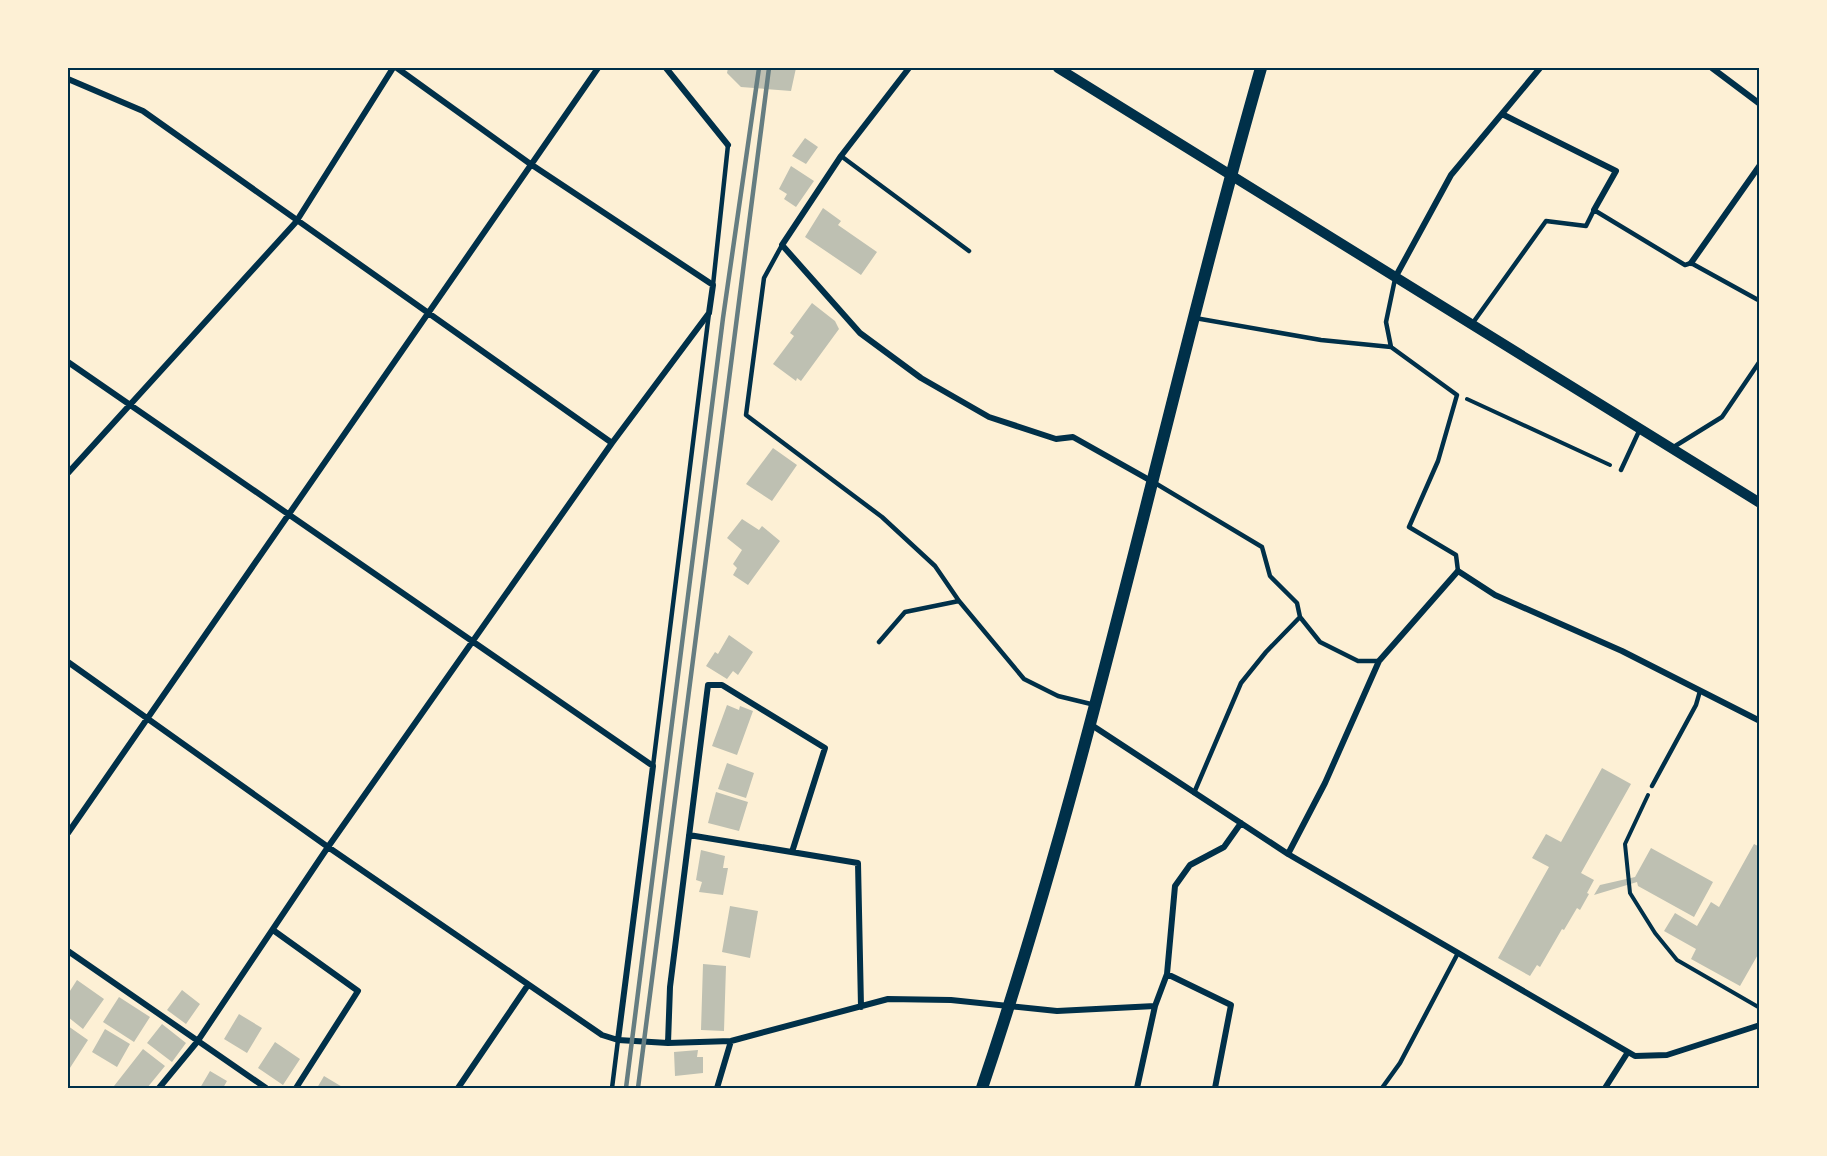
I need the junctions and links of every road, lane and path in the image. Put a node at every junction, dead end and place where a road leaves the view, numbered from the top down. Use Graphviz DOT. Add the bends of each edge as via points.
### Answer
graph roads {
  1 [pos="395,68"];
  2 [pos="598,68"];
  3 [pos="666,68"];
  4 [pos="909,68"];
  5 [pos="1058,68"];
  6 [pos="1261,68"];
  7 [pos="1540,68"];
  8 [pos="1712,68"];
  9 [pos="68,79"];
  10 [pos="1760,104"];
  11 [pos="1502,114"];
  12 [pos="728,145"];
  13 [pos="841,156"];
  14 [pos="529,163"];
  15 [pos="1760,165"];
  16 [pos="1231,173"];
  17 [pos="1594,210"];
  18 [pos="296,222"];
  19 [pos="782,245"];
  20 [pos="969,251"];
  21 [pos="1691,263"];
  22 [pos="1396,276"];
  23 [pos="713,285"];
  24 [pos="1760,301"];
  25 [pos="710,313"];
  26 [pos="426,314"];
  27 [pos="1194,318"];
  28 [pos="1472,324"];
  29 [pos="1391,347"];
  30 [pos="1760,361"];
  31 [pos="68,362"];
  32 [pos="1457,395"];
  33 [pos="130,406"];
  34 [pos="1640,429"];
  35 [pos="612,443"];
  36 [pos="1672,448"];
  37 [pos="1621,470"];
  38 [pos="68,473"];
  39 [pos="1153,482"];
  40 [pos="1760,503"];
  41 [pos="286,516"];
  42 [pos="1458,571"];
  43 [pos="959,602"];
  44 [pos="1300,617"];
  45 [pos="879,642"];
  46 [pos="472,643"];
  47 [pos="1379,661"];
  48 [pos="68,662"];
  49 [pos="1700,691"];
  50 [pos="1095,705"];
  51 [pos="146,718"];
  52 [pos="1760,722"];
  53 [pos="1090,724"];
  54 [pos="653,766"];
  55 [pos="1652,786"];
  56 [pos="1194,793"];
  57 [pos="1241,823"];
  58 [pos="68,832"];
  59 [pos="689,835"];
  60 [pos="328,847"];
  61 [pos="792,852"];
  62 [pos="1288,854"];
  63 [pos="273,930"];
  64 [pos="68,951"];
  65 [pos="1458,953"];
  66 [pos="1167,974"];
  67 [pos="528,985"];
  68 [pos="1010,1004"];
  69 [pos="861,1006"];
  70 [pos="1155,1006"];
  71 [pos="1760,1008"];
  72 [pos="1760,1025"];
  73 [pos="618,1040"];
  74 [pos="731,1041"];
  75 [pos="197,1042"];
  76 [pos="668,1043"];
  77 [pos="1628,1052"];
  78 [pos="159,1089"];
  79 [pos="266,1089"];
  80 [pos="296,1089"];
  81 [pos="458,1089"];
  82 [pos="612,1089"];
  83 [pos="717,1089"];
  84 [pos="982,1089"];
  85 [pos="1137,1089"];
  86 [pos="1215,1089"];
  87 [pos="1383,1089"];
  88 [pos="1605,1089"];
  1 -- 14 [label="street"];
  1 -- 18 [label="street"];
  2 -- 14 [label="street"];
  3 -- 12 [label="street"];
  4 -- 13 [label="street"];
  5 -- 16 [label="street"];
  6 -- 16 [label="main road"];
  7 -- 11 [label="street"];
  8 -- 10 [label="street"];
  9 -- 18 [label="street" via="143,111"];
  11 -- 17 [label="street" via="1616,171"];
  11 -- 22 [label="street" via="1451,175"];
  12 -- 23 [label="lane"];
  13 -- 19 [label="street"];
  13 -- 20 [label="lane"];
  14 -- 23 [label="street"];
  14 -- 26 [label="street"];
  15 -- 21 [label="street"];
  16 -- 22 [label="street"];
  16 -- 27 [label="main road"];
  17 -- 21 [label="lane" via="1685,265"];
  17 -- 28 [label="lane" via="1586,226 1546,221"];
  18 -- 26 [label="street"];
  18 -- 33 [label="street"];
  19 -- 39 [label="street" via="860,333 921,378 989,417 1056,439 1073,437"];
  19 -- 43 [label="lane" via="764,278 746,415 882,517 936,566"];
  21 -- 24 [label="lane"];
  22 -- 28 [label="street"];
  22 -- 29 [label="lane" via="1386,322"];
  23 -- 25 [label="street"];
  25 -- 35 [label="street"];
  25 -- 54 [label="lane"];
  26 -- 35 [label="street"];
  26 -- 41 [label="street"];
  27 -- 29 [label="lane" via="1321,340"];
  27 -- 39 [label="main road"];
  28 -- 34 [label="street"];
  29 -- 32 [label="lane"];
  30 -- 36 [label="lane" via="1722,417"];
  31 -- 33 [label="street"];
  32 -- 37 [label="path"];
  32 -- 42 [label="lane" via="1438,461 1409,527 1456,555"];
  33 -- 38 [label="street"];
  33 -- 41 [label="street"];
  34 -- 36 [label="street"];
  34 -- 37 [label="lane"];
  35 -- 46 [label="street"];
  36 -- 40 [label="street"];
  39 -- 44 [label="lane" via="1262,547 1270,576 1297,603"];
  39 -- 50 [label="main road"];
  41 -- 46 [label="street"];
  41 -- 51 [label="street"];
  42 -- 47 [label="street"];
  42 -- 49 [label="street" via="1495,595 1622,651"];
  43 -- 45 [label="lane" via="905,612"];
  43 -- 50 [label="lane" via="1024,679 1058,696"];
  44 -- 47 [label="lane" via="1320,642 1358,661"];
  44 -- 56 [label="lane" via="1241,683"];
  46 -- 54 [label="street"];
  46 -- 60 [label="street"];
  47 -- 62 [label="street" via="1325,783"];
  48 -- 51 [label="street"];
  49 -- 52 [label="street"];
  49 -- 55 [label="lane"];
  50 -- 53 [label="main road"];
  51 -- 58 [label="street"];
  51 -- 60 [label="street"];
  53 -- 56 [label="street"];
  53 -- 68 [label="main road"];
  54 -- 73 [label="street"];
  55 -- 71 [label="path" via="1625,844 1630,893 1677,960"];
  56 -- 57 [label="street"];
  57 -- 62 [label="street"];
  57 -- 66 [label="street" via="1224,847 1190,865 1174,886"];
  59 -- 61 [label="street"];
  59 -- 61 [label="street" via="708,685 722,685 825,748"];
  59 -- 76 [label="street" via="670,987"];
  60 -- 63 [label="street"];
  60 -- 67 [label="street"];
  61 -- 69 [label="street" via="858,863"];
  62 -- 65 [label="street"];
  63 -- 75 [label="street"];
  63 -- 80 [label="street" via="358,991"];
  64 -- 75 [label="street"];
  65 -- 77 [label="street"];
  65 -- 87 [label="lane"];
  66 -- 70 [label="street"];
  66 -- 86 [label="street" via="1231,1005"];
  67 -- 73 [label="street" via="602,1035"];
  67 -- 81 [label="street"];
  68 -- 69 [label="street" via="888,999"];
  68 -- 70 [label="street" via="1057,1011"];
  68 -- 84 [label="main road"];
  69 -- 74 [label="street"];
  70 -- 85 [label="street"];
  72 -- 77 [label="street" via="1667,1055 1635,1056"];
  73 -- 76 [label="street"];
  73 -- 82 [label="lane"];
  74 -- 76 [label="street"];
  74 -- 83 [label="street"];
  75 -- 78 [label="street"];
  75 -- 79 [label="street"];
  77 -- 88 [label="street"];
}
